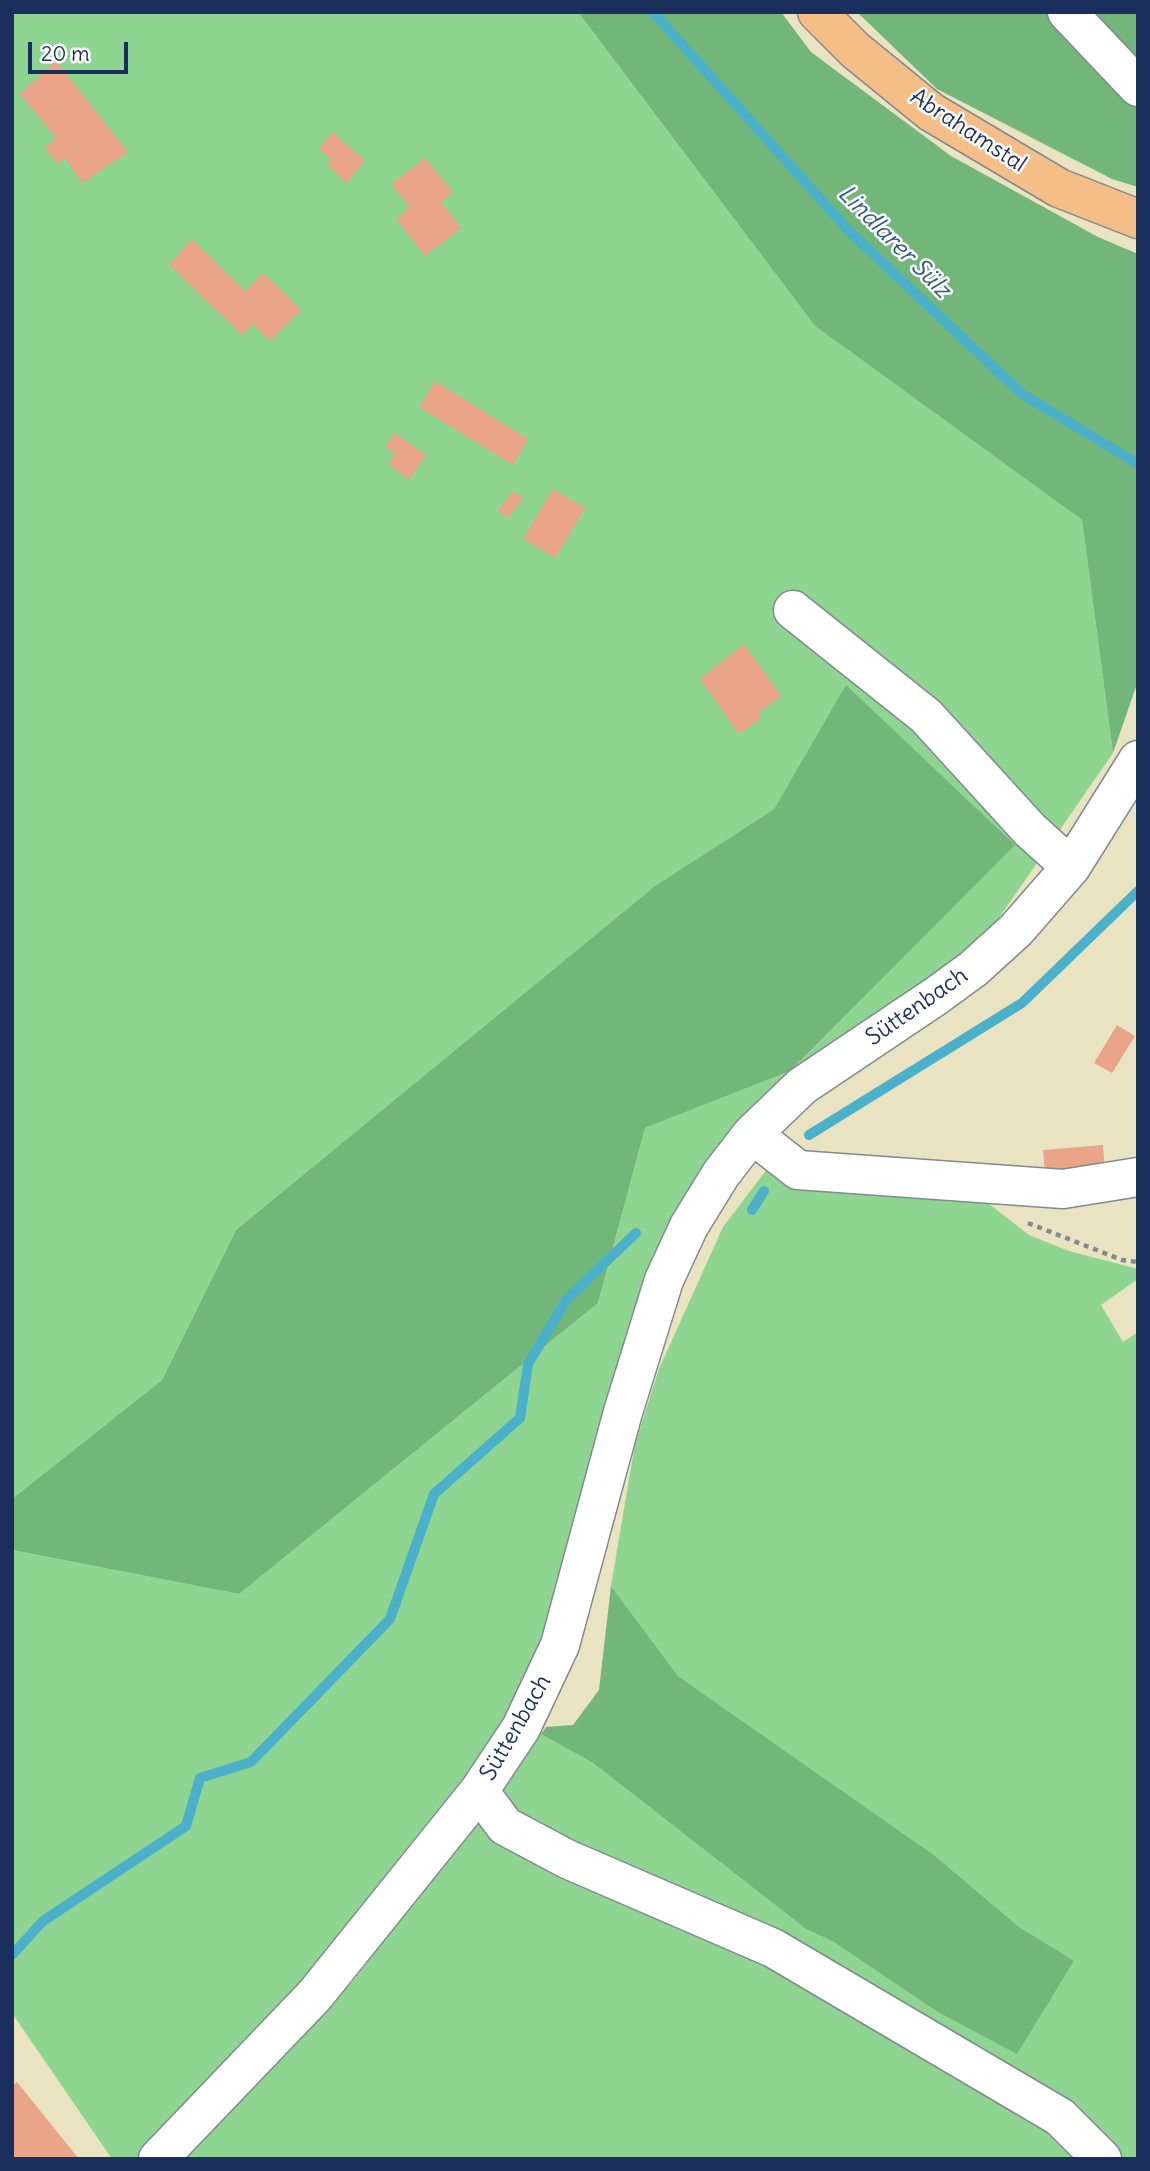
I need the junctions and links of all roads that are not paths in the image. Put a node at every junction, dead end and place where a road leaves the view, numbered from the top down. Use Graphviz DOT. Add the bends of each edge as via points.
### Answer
graph roads {
  1 [pos="817,12"];
  2 [pos="1067,12"];
  3 [pos="1138,87"];
  4 [pos="1138,219"];
  5 [pos="793,610"];
  6 [pos="1138,760"];
  7 [pos="1071,867"];
  8 [pos="752,1134"];
  9 [pos="1138,1177"];
  10 [pos="479,1791"];
  11 [pos="158,2159"];
  12 [pos="1102,2159"];
  1 -- 4 [label="main road, Abrahamstal" via="894,83 942,118 1059,188"];
  2 -- 3 [label="street"];
  5 -- 7 [label="street" via="926,716 1030,830"];
  6 -- 7 [label="street, Süttenbach"];
  7 -- 8 [label="street, Süttenbach" via="1016,930 973,968 802,1086"];
  8 -- 9 [label="street" via="798,1170 1063,1189"];
  8 -- 10 [label="street, Süttenbach" via="704,1199 664,1280 560,1645 521,1728"];
  10 -- 11 [label="street, Süttenbach" via="315,1995"];
  10 -- 12 [label="street" via="505,1826 567,1859 773,1948 1060,2117"];
}
